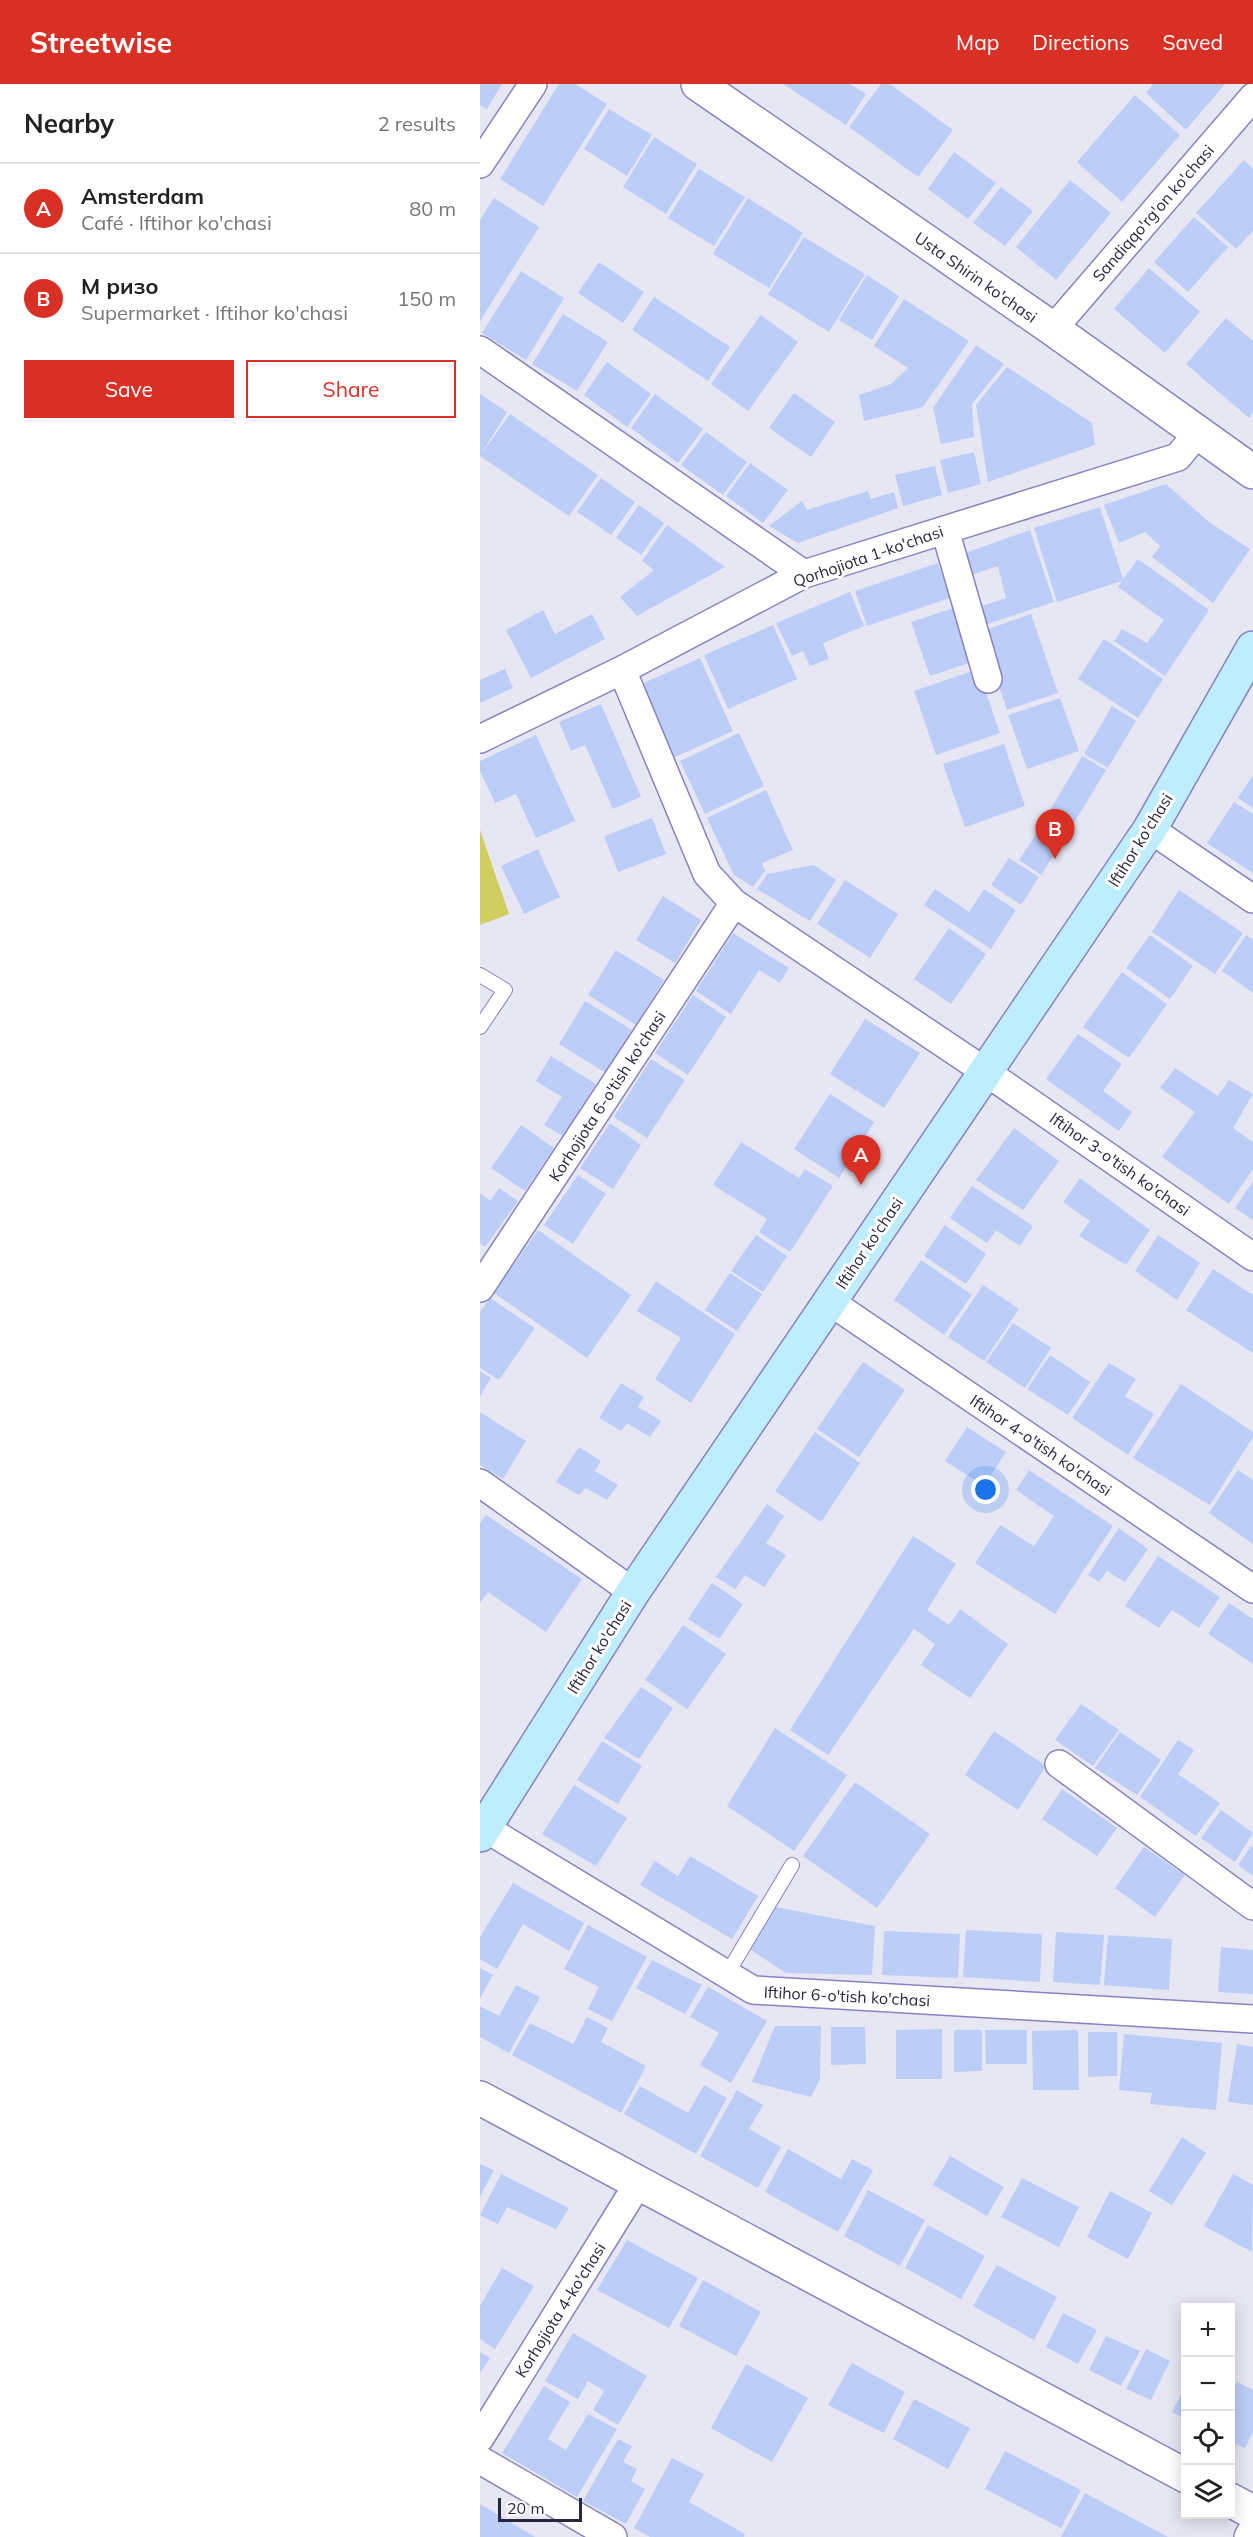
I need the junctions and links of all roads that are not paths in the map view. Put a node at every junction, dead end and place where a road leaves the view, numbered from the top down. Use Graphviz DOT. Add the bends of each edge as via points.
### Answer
graph roads {
  1 [pos="533,84"];
  2 [pos="698,84"];
  3 [pos="1253,97"];
  4 [pos="480,164"];
  5 [pos="1053,329"];
  6 [pos="480,350"];
  7 [pos="1198,432"];
  8 [pos="1253,472"];
  9 [pos="945,530"];
  10 [pos="804,573"];
  11 [pos="1253,648"];
  12 [pos="622,670"];
  13 [pos="988,679"];
  14 [pos="480,740"];
  15 [pos="1150,829"];
  16 [pos="1253,899"];
  17 [pos="734,903"];
  18 [pos="480,975"];
  19 [pos="480,1027"];
  20 [pos="986,1072"];
  21 [pos="1253,1257"];
  22 [pos="480,1288"];
  23 [pos="829,1301"];
  24 [pos="480,1483"];
  25 [pos="1253,1589"];
  26 [pos="633,1592"];
  27 [pos="1059,1764"];
  28 [pos="482,1831"];
  29 [pos="792,1865"];
  30 [pos="1253,1906"];
  31 [pos="727,1974"];
  32 [pos="1253,2019"];
  33 [pos="480,2098"];
  34 [pos="639,2182"];
  35 [pos="480,2438"];
  36 [pos="480,2460"];
  37 [pos="1181,2474"];
  38 [pos="1235,2503"];
  39 [pos="1253,2512"];
  40 [pos="1253,2528"];
  41 [pos="613,2537"];
  42 [pos="1248,2537"];
  1 -- 4 [label="street"];
  2 -- 5 [label="street, Usta Shirin ko'chasi"];
  3 -- 5 [label="street, Sandiqqo'rg'on ko'chasi"];
  5 -- 7 [label="street, Usta Shirin ko'chasi"];
  6 -- 10 [label="street"];
  7 -- 8 [label="street, Usta Shirin ko'chasi"];
  7 -- 9 [label="street, Qorhojiota 1-ko'chasi" via="1178,457"];
  9 -- 10 [label="street, Qorhojiota 1-ko'chasi"];
  9 -- 13 [label="street"];
  10 -- 12 [label="street, Qorhojiota 1-ko'chasi"];
  11 -- 15 [label="main road, Iftihor ko'chasi"];
  12 -- 14 [label="street, Qorhojiota 1-ko'chasi"];
  12 -- 17 [label="street" via="707,874"];
  15 -- 16 [label="street"];
  15 -- 20 [label="main road, Iftihor ko'chasi"];
  17 -- 20 [label="street"];
  17 -- 22 [label="street, Korhojiota 6-o'tish ko'chasi"];
  18 -- 19 [label="lane" via="505,990"];
  20 -- 21 [label="street, Iftihor 3-o'tish ko'chasi"];
  20 -- 23 [label="main road, Iftihor ko'chasi"];
  23 -- 25 [label="street, Iftihor 4-o'tish ko'chasi"];
  23 -- 26 [label="main road, Iftihor ko'chasi"];
  24 -- 26 [label="street"];
  26 -- 28 [label="main road, Iftihor ko'chasi"];
  27 -- 30 [label="street"];
  28 -- 31 [label="street, Iftihor 6-o'tish ko'chasi"];
  29 -- 31 [label="lane"];
  31 -- 32 [label="street, Iftihor 6-o'tish ko'chasi" via="762,1991"];
  33 -- 34 [label="street"];
  34 -- 35 [label="street, Korhojiota 4-ko'chasi"];
  34 -- 37 [label="street"];
  36 -- 41 [label="street"];
  38 -- 39 [label="street"];
  40 -- 42 [label="street"];
}
